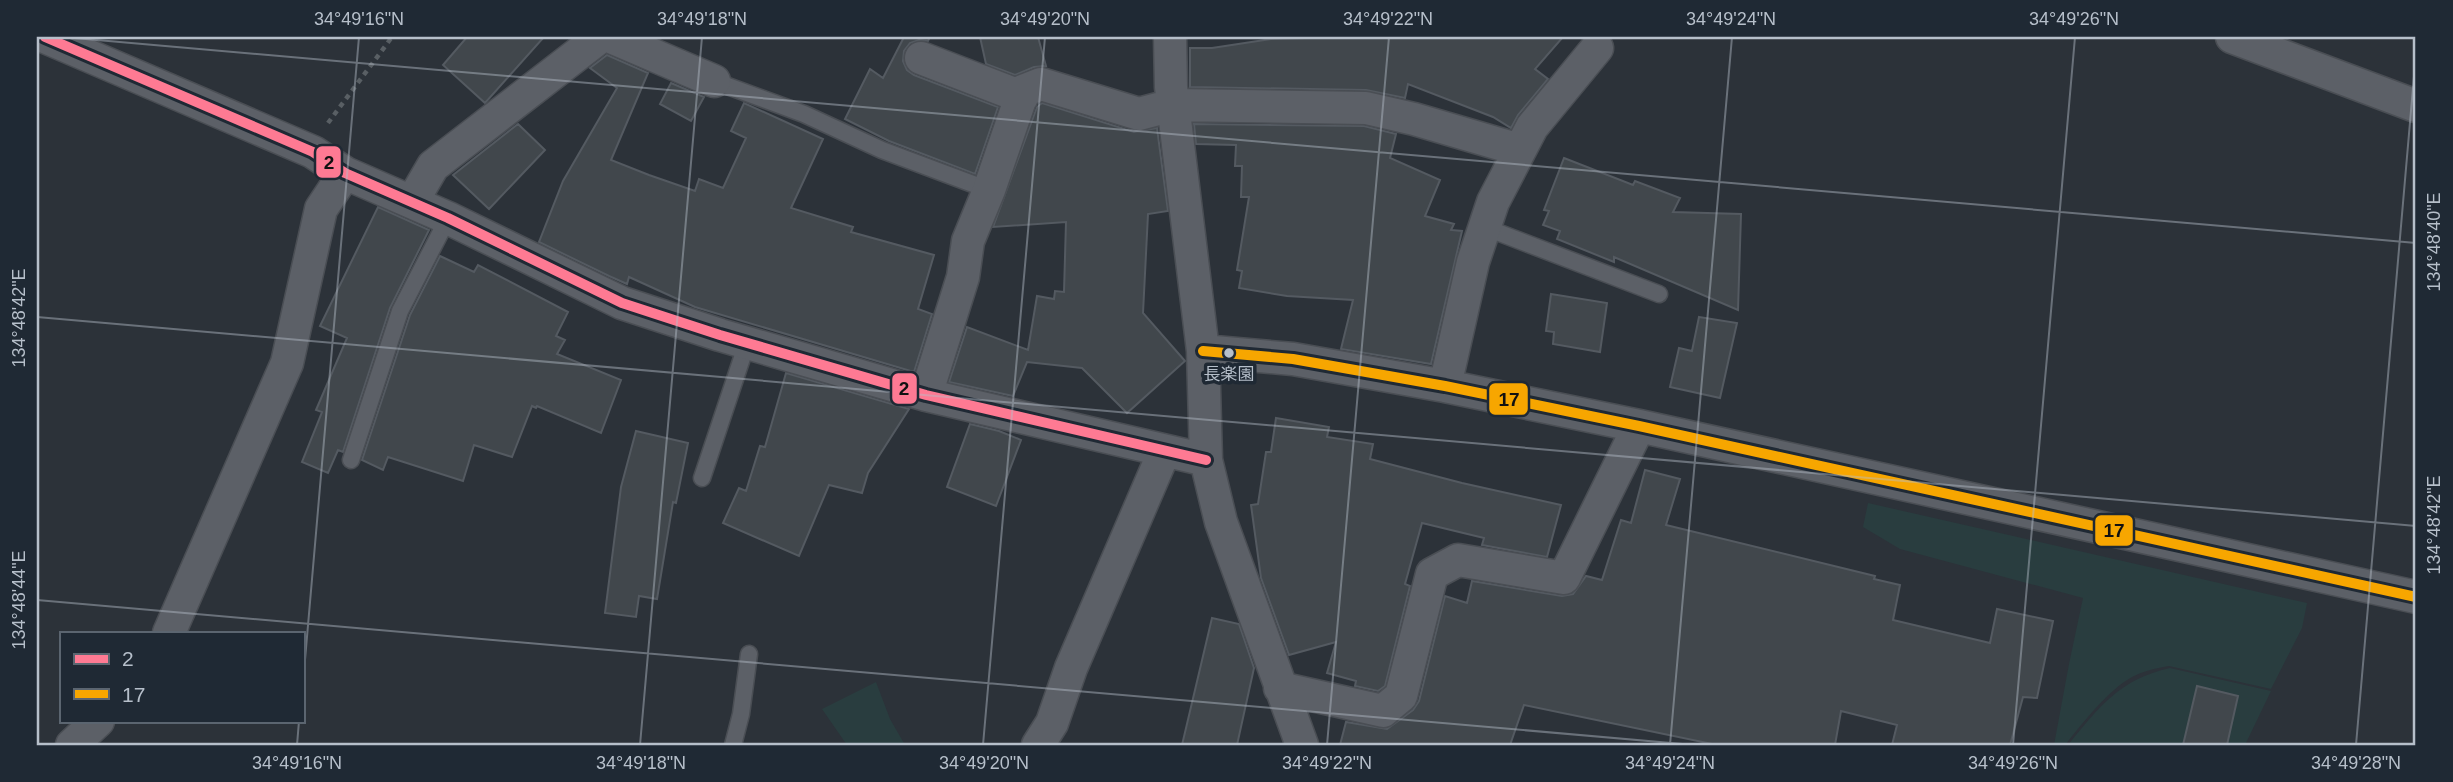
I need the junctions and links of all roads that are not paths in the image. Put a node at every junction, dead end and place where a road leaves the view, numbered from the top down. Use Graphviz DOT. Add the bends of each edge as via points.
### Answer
graph roads {
  1 [pos="45,37"];
  2 [pos="600,37"];
  3 [pos="611,37"];
  4 [pos="1170,37"];
  5 [pos="2232,37"];
  6 [pos="1597,48"];
  7 [pos="921,58"];
  8 [pos="713,81"];
  9 [pos="1021,97"];
  10 [pos="1173,105"];
  11 [pos="2416,106"];
  12 [pos="1520,150"];
  13 [pos="345,173"];
  14 [pos="989,190"];
  15 [pos="412,202"];
  16 [pos="448,218"];
  17 [pos="1484,227"];
  18 [pos="1660,294"];
  19 [pos="747,343"];
  20 [pos="1203,351"];
  21 [pos="1445,386"];
  22 [pos="926,395"];
  23 [pos="1639,426"];
  24 [pos="1164,452"];
  25 [pos="351,460"];
  26 [pos="1206,460"];
  27 [pos="702,478"];
  28 [pos="2416,597"];
  29 [pos="169,632"];
  30 [pos="749,654"];
  31 [pos="1280,688"];
  32 [pos="97,722"];
  33 [pos="72,745"];
  34 [pos="733,745"];
  35 [pos="1038,745"];
  36 [pos="1302,745"];
  1 -- 13 [label="street" via="313,152"];
  2 -- 15 [label="street" via="433,166"];
  3 -- 8 [label="street"];
  4 -- 10 [label="street"];
  5 -- 11 [label="street"];
  6 -- 12 [label="street" via="1532,127"];
  7 -- 9 [label="street"];
  8 -- 14 [label="lane"];
  9 -- 10 [label="street" via="1023,91 1041,84 1139,114"];
  9 -- 14 [label="street"];
  10 -- 12 [label="street" via="1366,108"];
  10 -- 20 [label="street"];
  12 -- 17 [label="street"];
  13 -- 15 [label="street"];
  13 -- 29 [label="street" via="321,209 288,363"];
  14 -- 22 [label="street" via="968,241 963,277"];
  15 -- 16 [label="street"];
  16 -- 19 [label="street" via="622,303"];
  16 -- 25 [label="lane" via="400,311"];
  17 -- 18 [label="lane"];
  17 -- 21 [label="street"];
  19 -- 22 [label="street"];
  19 -- 27 [label="lane"];
  20 -- 21 [label="street" via="1293,359"];
  20 -- 26 [label="street"];
  21 -- 23 [label="street"];
  22 -- 24 [label="street"];
  23 -- 28 [label="street"];
  23 -- 31 [label="street" via="1564,578 1458,560 1432,573 1401,696 1383,711"];
  24 -- 26 [label="street"];
  24 -- 35 [label="street" via="1052,723"];
  26 -- 31 [label="street" via="1221,522"];
  30 -- 34 [label="lane"];
  31 -- 36 [label="street"];
  32 -- 33 [label="street"];
}
